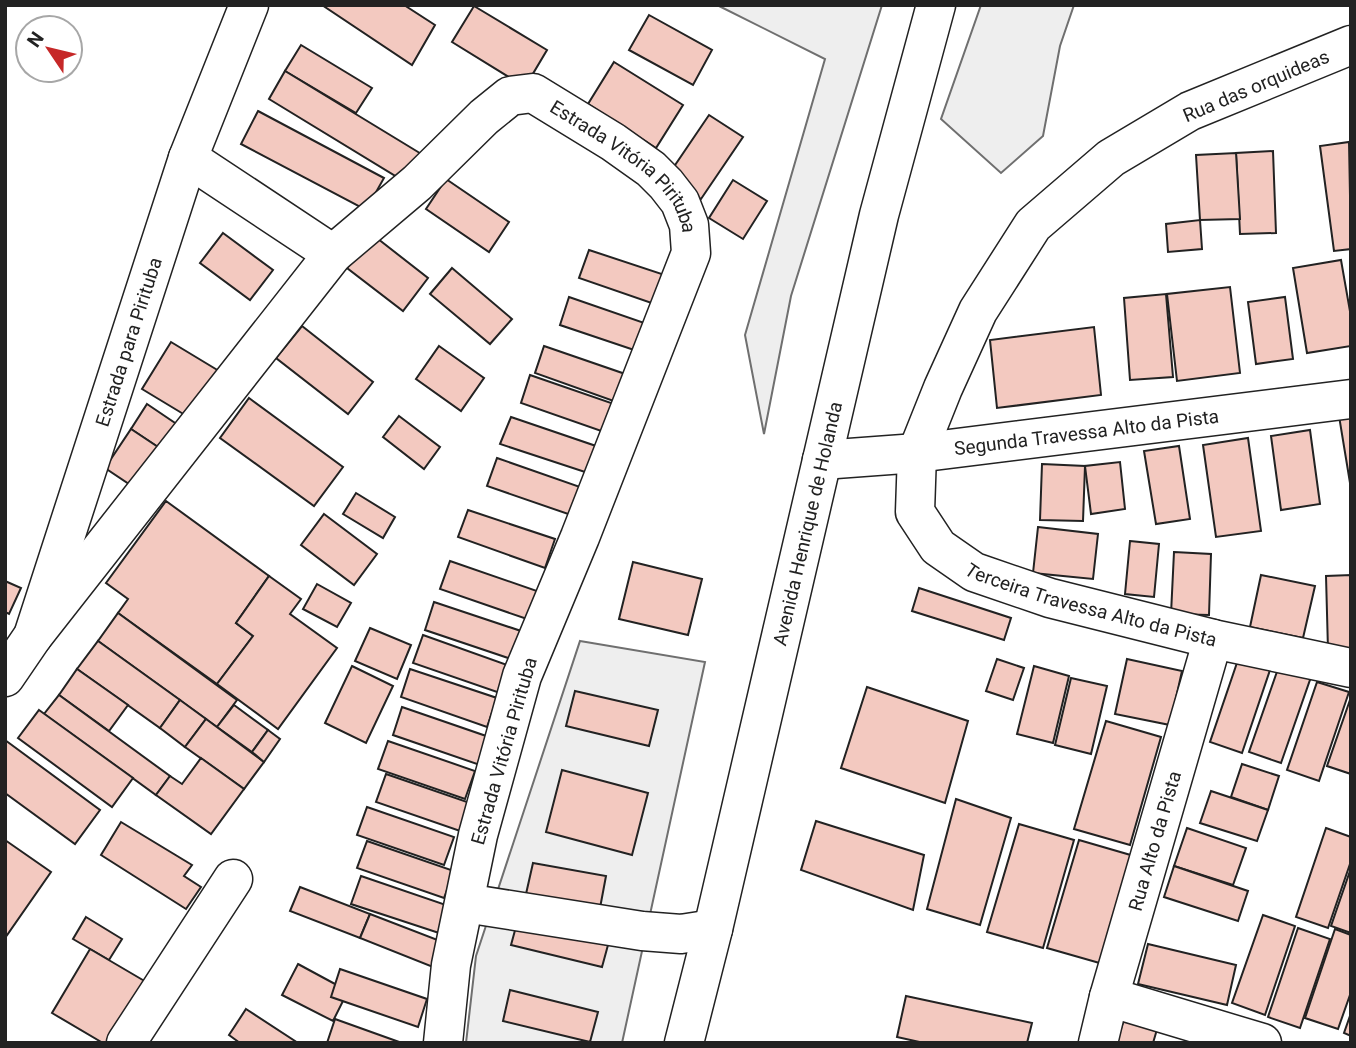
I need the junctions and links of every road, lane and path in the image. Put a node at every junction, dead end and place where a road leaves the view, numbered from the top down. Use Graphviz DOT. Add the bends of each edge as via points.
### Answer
graph roads {
  1 [pos="249,5"];
  2 [pos="936,5"];
  3 [pos="1351,45"];
  4 [pos="188,158"];
  5 [pos="333,254"];
  6 [pos="1351,398"];
  7 [pos="917,453"];
  8 [pos="822,460"];
  9 [pos="33,636"];
  10 [pos="1213,639"];
  11 [pos="1351,668"];
  12 [pos="5,677"];
  13 [pos="233,879"];
  14 [pos="465,903"];
  15 [pos="713,929"];
  16 [pos="1110,997"];
  17 [pos="126,1043"];
  18 [pos="443,1043"];
  19 [pos="684,1043"];
  20 [pos="1098,1043"];
  21 [pos="1262,1043"];
  1 -- 4 [label="street, Estrada para Pirituba"];
  2 -- 8 [label="street, Avenida Henrique de Holanda" via="879,215"];
  3 -- 7 [label="street, Rua das orquideas" via="1190,111 1111,158 1032,225 978,311"];
  4 -- 5 [label="street"];
  4 -- 9 [label="street, Estrada para Pirituba"];
  5 -- 9 [label="street, Estrada Vitória Pirituba"];
  5 -- 14 [label="street, Estrada Vitória Pirituba" via="510,96 533,93 651,169 680,202 689,225 691,253 522,676 478,835"];
  6 -- 7 [label="street, Segunda Travessa Alto da Pista"];
  7 -- 8 [label="street, Segunda Travessa Alto da Pista"];
  7 -- 10 [label="street, Terceira Travessa Alto da Pista" via="915,512 938,547 974,572 1050,598"];
  8 -- 15 [label="street, Avenida Henrique de Holanda"];
  9 -- 12 [label="street, Estrada para Pirituba"];
  10 -- 11 [label="street, Terceira Travessa Alto da Pista"];
  10 -- 16 [label="street, Rua Alto da Pista"];
  13 -- 17 [label="street"];
  14 -- 15 [label="street" via="642,931 681,934"];
  14 -- 18 [label="street, Estrada Vitória Pirituba" via="451,965"];
  15 -- 19 [label="street, Avenida Henrique de Holanda"];
  16 -- 20 [label="street, Rua Alto da Pista"];
  16 -- 21 [label="street"];
}
